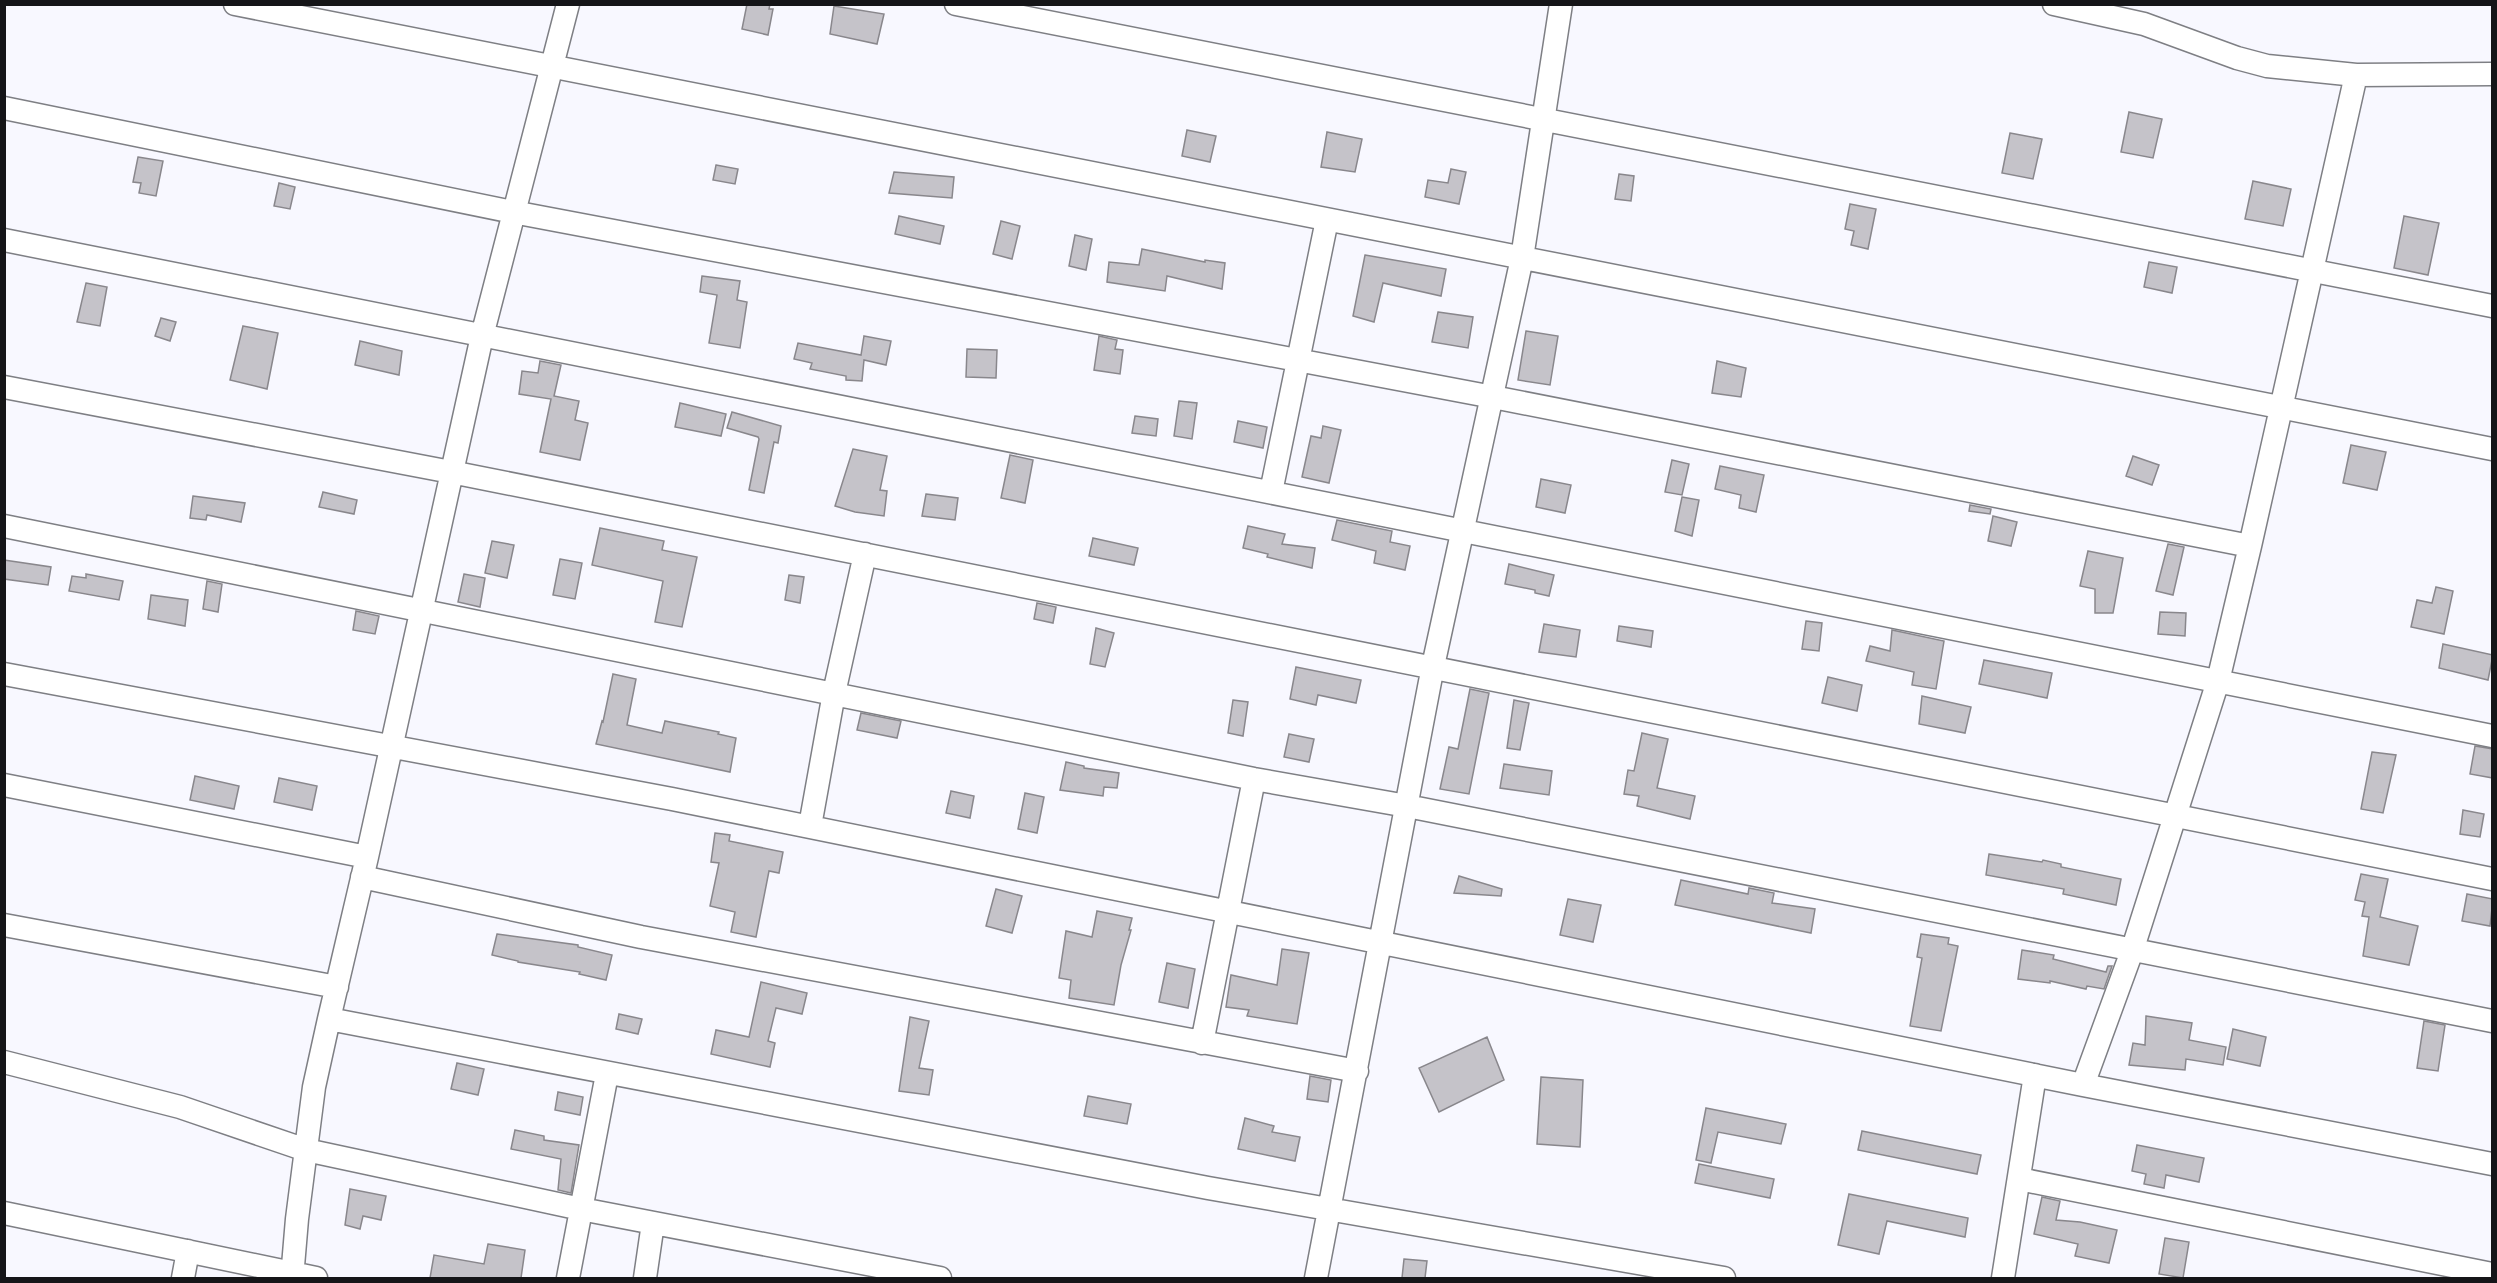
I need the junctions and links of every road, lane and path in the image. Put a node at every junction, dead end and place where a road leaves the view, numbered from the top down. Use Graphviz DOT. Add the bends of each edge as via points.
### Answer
graph roads {
  1 [pos="235,4"];
  2 [pos="568,4"];
  3 [pos="956,4"];
  4 [pos="1561,4"];
  5 [pos="2054,4"];
  6 [pos="551,67"];
  7 [pos="2493,74"];
  8 [pos="2356,75"];
  9 [pos="4,108"];
  10 [pos="1544,120"];
  11 [pos="513,212"];
  12 [pos="1327,220"];
  13 [pos="4,240"];
  14 [pos="1522,258"];
  15 [pos="2312,271"];
  16 [pos="2493,306"];
  17 [pos="482,336"];
  18 [pos="1298,360"];
  19 [pos="4,387"];
  20 [pos="1493,397"];
  21 [pos="2281,408"];
  22 [pos="2493,449"];
  23 [pos="451,472"];
  24 [pos="1271,492"];
  25 [pos="4,526"];
  26 [pos="1464,530"];
  27 [pos="2250,546"];
  28 [pos="865,554"];
  29 [pos="420,610"];
  30 [pos="1433,666"];
  31 [pos="4,674"];
  32 [pos="2218,681"];
  33 [pos="834,693"];
  34 [pos="2493,736"];
  35 [pos="390,747"];
  36 [pos="1254,779"];
  37 [pos="4,785"];
  38 [pos="1407,806"];
  39 [pos="2176,814"];
  40 [pos="810,826"];
  41 [pos="364,867"];
  42 [pos="2493,879"];
  43 [pos="1228,910"];
  44 [pos="4,925"];
  45 [pos="1381,941"];
  46 [pos="2132,951"];
  47 [pos="337,987"];
  48 [pos="328,1019"];
  49 [pos="2493,1021"];
  50 [pos="1202,1043"];
  51 [pos="4,1062"];
  52 [pos="1357,1071"];
  53 [pos="607,1074"];
  54 [pos="2035,1075"];
  55 [pos="2083,1085"];
  56 [pos="306,1150"];
  57 [pos="2493,1164"];
  58 [pos="2019,1179"];
  59 [pos="581,1209"];
  60 [pos="1329,1209"];
  61 [pos="4,1213"];
  62 [pos="653,1223"];
  63 [pos="188,1251"];
  64 [pos="2493,1274"];
  65 [pos="292,1275"];
  66 [pos="183,1278"];
  67 [pos="315,1278"];
  68 [pos="568,1278"];
  69 [pos="645,1278"];
  70 [pos="940,1278"];
  71 [pos="1316,1278"];
  72 [pos="1724,1278"];
  73 [pos="2003,1278"];
  1 -- 6 [label="street"];
  2 -- 6 [label="street"];
  3 -- 10 [label="street"];
  4 -- 10 [label="street"];
  5 -- 8 [label="street" via="2144,24 2267,66"];
  6 -- 11 [label="street"];
  6 -- 12 [label="street"];
  7 -- 8 [label="street"];
  8 -- 15 [label="street"];
  9 -- 11 [label="street"];
  10 -- 14 [label="street"];
  10 -- 15 [label="street"];
  11 -- 17 [label="street"];
  11 -- 18 [label="street"];
  12 -- 14 [label="street"];
  12 -- 18 [label="street"];
  13 -- 17 [label="street"];
  14 -- 20 [label="street"];
  14 -- 21 [label="street"];
  15 -- 16 [label="street"];
  15 -- 21 [label="street"];
  17 -- 23 [label="street"];
  17 -- 24 [label="street"];
  18 -- 20 [label="street"];
  18 -- 24 [label="street"];
  19 -- 23 [label="street"];
  20 -- 26 [label="street"];
  20 -- 27 [label="street"];
  21 -- 22 [label="street"];
  21 -- 27 [label="street"];
  23 -- 28 [label="street"];
  23 -- 29 [label="street"];
  24 -- 26 [label="street"];
  25 -- 29 [label="street"];
  26 -- 30 [label="street"];
  26 -- 32 [label="street"];
  27 -- 32 [label="street"];
  28 -- 30 [label="street"];
  28 -- 33 [label="street"];
  29 -- 33 [label="street"];
  29 -- 35 [label="street"];
  30 -- 38 [label="street"];
  30 -- 39 [label="street"];
  31 -- 35 [label="street"];
  32 -- 34 [label="street"];
  32 -- 39 [label="street"];
  33 -- 36 [label="street"];
  33 -- 40 [label="street"];
  35 -- 40 [label="street"];
  35 -- 41 [label="street"];
  36 -- 38 [label="street"];
  36 -- 43 [label="street"];
  37 -- 41 [label="street"];
  38 -- 45 [label="street"];
  38 -- 46 [label="street"];
  39 -- 42 [label="street"];
  39 -- 46 [label="street"];
  40 -- 43 [label="street"];
  41 -- 47 [label="street"];
  41 -- 50 [label="street" via="641,937"];
  43 -- 45 [label="street"];
  43 -- 50 [label="street"];
  44 -- 47 [label="street"];
  45 -- 52 [label="street"];
  45 -- 54 [label="street"];
  46 -- 49 [label="street"];
  46 -- 55 [label="street"];
  47 -- 48 [label="street"];
  48 -- 53 [label="street"];
  48 -- 56 [label="street"];
  50 -- 52 [label="street"];
  51 -- 56 [label="street" via="180,1107"];
  52 -- 60 [label="street"];
  53 -- 59 [label="street"];
  53 -- 60 [label="street"];
  54 -- 55 [label="street"];
  54 -- 58 [label="street"];
  55 -- 57 [label="street"];
  56 -- 59 [label="street"];
  56 -- 65 [label="street"];
  58 -- 64 [label="street"];
  58 -- 73 [label="street"];
  59 -- 62 [label="street"];
  59 -- 68 [label="street"];
  60 -- 71 [label="street"];
  60 -- 72 [label="street"];
  61 -- 63 [label="street"];
  62 -- 69 [label="street"];
  62 -- 70 [label="street"];
  63 -- 65 [label="street"];
  63 -- 66 [label="street"];
  65 -- 67 [label="street"];
}
